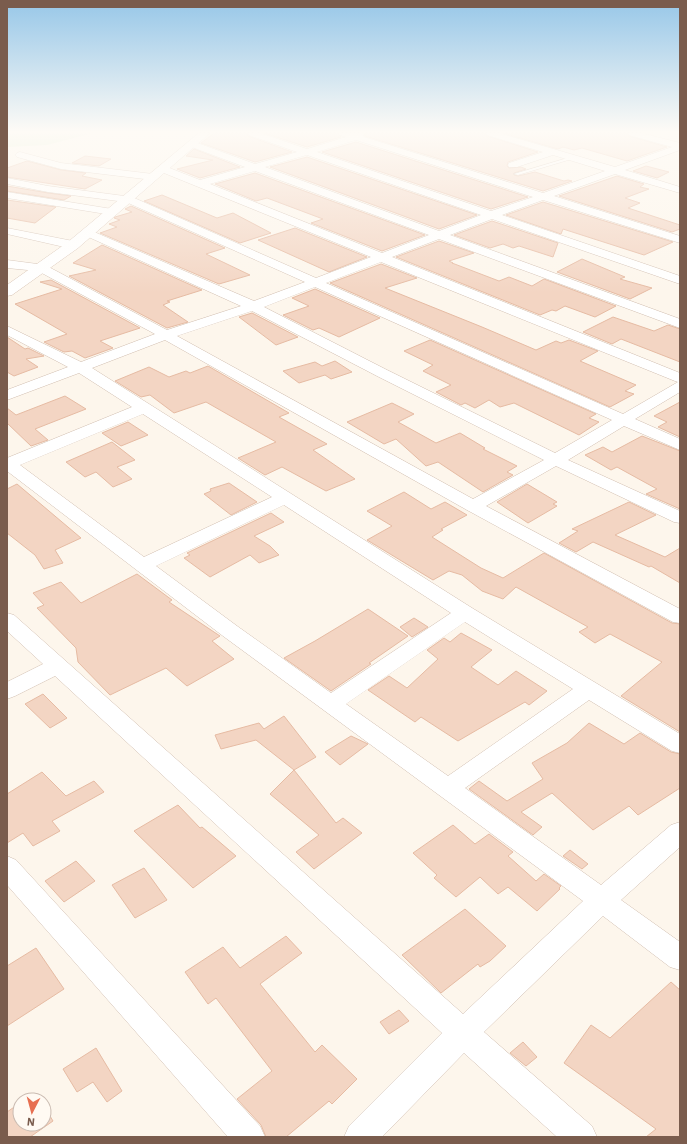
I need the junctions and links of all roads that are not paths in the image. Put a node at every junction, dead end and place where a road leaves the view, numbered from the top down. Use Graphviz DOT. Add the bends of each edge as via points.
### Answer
graph roads {
  1 [pos="35,186"];
  2 [pos="142,186"];
  3 [pos="204,186"];
  4 [pos="309,186"];
  5 [pos="408,186"];
  6 [pos="514,186"];
  7 [pos="572,186"];
  8 [pos="668,186"];
  9 [pos="680,190"];
  10 [pos="7,196"];
  11 [pos="544,196"];
  12 [pos="128,198"];
  13 [pos="112,212"];
  14 [pos="492,215"];
  15 [pos="7,231"];
  16 [pos="88,233"];
  17 [pos="440,234"];
  18 [pos="680,240"];
  19 [pos="73,244"];
  20 [pos="382,257"];
  21 [pos="7,264"];
  22 [pos="41,268"];
  23 [pos="680,280"];
  24 [pos="317,282"];
  25 [pos="7,292"];
  26 [pos="253,306"];
  27 [pos="680,324"];
  28 [pos="7,330"];
  29 [pos="166,335"];
  30 [pos="80,367"];
  31 [pos="680,378"];
  32 [pos="680,386"];
  33 [pos="7,395"];
  34 [pos="144,408"];
  35 [pos="623,420"];
  36 [pos="680,445"];
  37 [pos="556,460"];
  38 [pos="7,463"];
  39 [pos="284,498"];
  40 [pos="473,506"];
  41 [pos="680,518"];
  42 [pos="143,565"];
  43 [pos="465,613"];
  44 [pos="680,617"];
  45 [pos="7,620"];
  46 [pos="57,666"];
  47 [pos="589,689"];
  48 [pos="7,691"];
  49 [pos="330,704"];
  50 [pos="680,745"];
  51 [pos="448,788"];
  52 [pos="680,832"];
  53 [pos="7,867"];
  54 [pos="601,901"];
  55 [pos="680,958"];
  56 [pos="463,1033"];
  57 [pos="249,1137"];
  58 [pos="360,1137"];
  59 [pos="581,1137"];
  1 -- 12 [label="street"];
  2 -- 12 [label="street"];
  3 -- 20 [label="street"];
  4 -- 17 [label="street"];
  5 -- 14 [label="street"];
  6 -- 11 [label="street"];
  7 -- 11 [label="street"];
  8 -- 9 [label="street"];
  10 -- 13 [label="street"];
  11 -- 14 [label="street"];
  11 -- 18 [label="street"];
  12 -- 13 [label="street"];
  12 -- 24 [label="street"];
  13 -- 16 [label="street"];
  14 -- 17 [label="street"];
  14 -- 23 [label="street"];
  15 -- 19 [label="street"];
  16 -- 19 [label="street"];
  16 -- 26 [label="street"];
  17 -- 20 [label="street"];
  17 -- 27 [label="street"];
  19 -- 22 [label="street"];
  20 -- 24 [label="street"];
  20 -- 31 [label="street"];
  21 -- 22 [label="street"];
  22 -- 25 [label="street"];
  22 -- 29 [label="street"];
  24 -- 26 [label="street"];
  24 -- 35 [label="street"];
  26 -- 29 [label="street"];
  26 -- 37 [label="street"];
  28 -- 30 [label="street"];
  29 -- 30 [label="street"];
  29 -- 40 [label="street"];
  30 -- 33 [label="street"];
  30 -- 34 [label="street"];
  32 -- 35 [label="street"];
  34 -- 38 [label="street"];
  34 -- 39 [label="street"];
  35 -- 36 [label="street"];
  35 -- 37 [label="street"];
  37 -- 40 [label="street"];
  37 -- 41 [label="street"];
  38 -- 42 [label="street"];
  39 -- 42 [label="street"];
  39 -- 43 [label="street"];
  40 -- 44 [label="street"];
  42 -- 49 [label="street"];
  43 -- 47 [label="street"];
  43 -- 49 [label="street"];
  45 -- 46 [label="street"];
  46 -- 48 [label="street"];
  46 -- 56 [label="street"];
  47 -- 50 [label="street"];
  47 -- 51 [label="street"];
  49 -- 51 [label="street"];
  51 -- 54 [label="street"];
  52 -- 54 [label="street"];
  53 -- 57 [label="street"];
  54 -- 55 [label="street"];
  54 -- 56 [label="street"];
  56 -- 58 [label="street"];
  56 -- 59 [label="street"];
}
